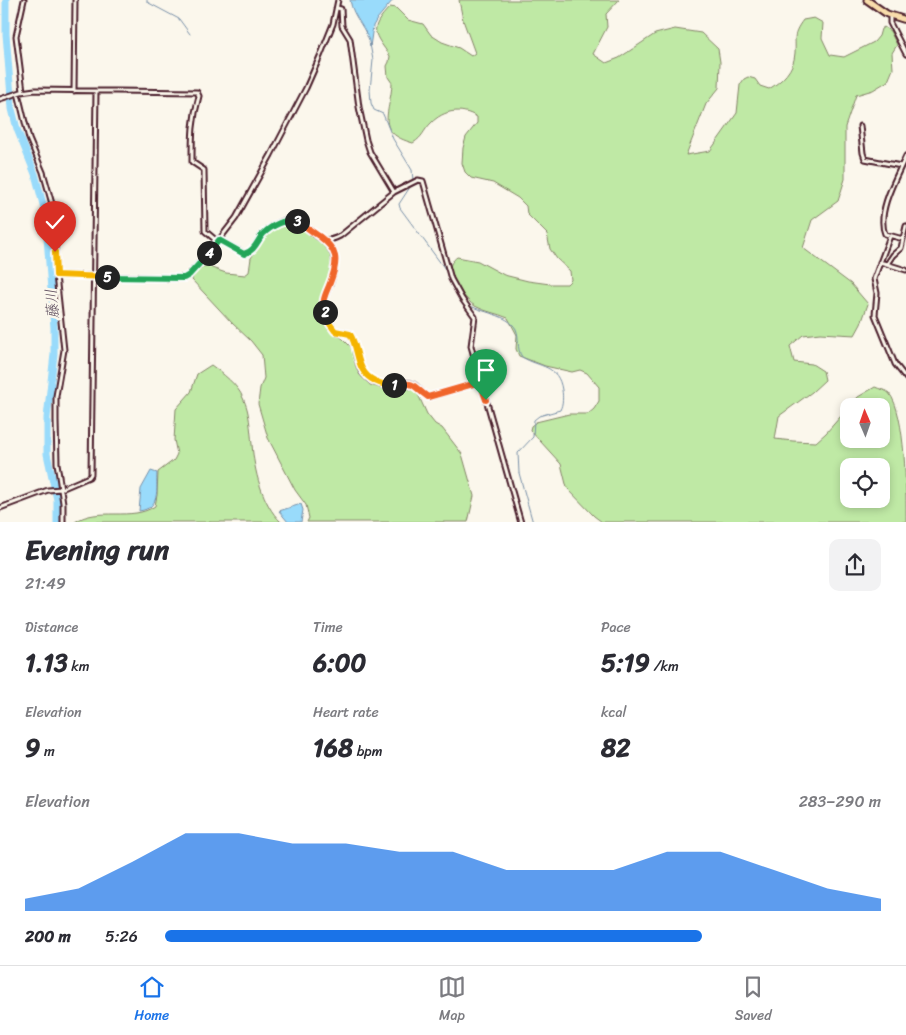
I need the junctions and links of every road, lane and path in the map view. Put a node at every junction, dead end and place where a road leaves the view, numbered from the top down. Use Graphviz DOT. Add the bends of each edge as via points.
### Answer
graph roads {
  1 [pos="24,0"];
  2 [pos="75,0"];
  3 [pos="338,0"];
  4 [pos="867,0"];
  5 [pos="337,8"];
  6 [pos="890,15"];
  7 [pos="906,20"];
  8 [pos="906,54"];
  9 [pos="74,91"];
  10 [pos="96,91"];
  11 [pos="23,92"];
  12 [pos="17,93"];
  13 [pos="0,100"];
  14 [pos="860,126"];
  15 [pos="906,156"];
  16 [pos="901,166"];
  17 [pos="394,192"];
  18 [pos="906,226"];
  19 [pos="890,236"];
  20 [pos="902,239"];
  21 [pos="219,241"];
  22 [pos="326,241"];
  23 [pos="880,262"];
  24 [pos="887,264"];
  25 [pos="906,270"];
  26 [pos="56,275"];
  27 [pos="94,276"];
  28 [pos="906,378"];
  29 [pos="480,382"];
  30 [pos="60,489"];
  31 [pos="0,508"];
  32 [pos="63,522"];
  33 [pos="521,522"];
  1 -- 11 [label="street" via="16,36"];
  2 -- 9 [label="street"];
  3 -- 5 [label="street"];
  4 -- 6 [label="main road"];
  5 -- 17 [label="street" via="341,9 342,26 350,39 366,140"];
  5 -- 21 [label="street" via="306,88 236,218"];
  6 -- 7 [label="main road"];
  6 -- 8 [label="street" via="890,23"];
  9 -- 10 [label="street"];
  9 -- 11 [label="street"];
  10 -- 21 [label="street" via="198,92 193,120 192,162 204,170 205,231"];
  10 -- 27 [label="street"];
  11 -- 12 [label="street"];
  12 -- 13 [label="street"];
  12 -- 26 [label="street" via="54,211"];
  14 -- 16 [label="street" via="865,159"];
  15 -- 16 [label="street"];
  16 -- 19 [label="street" via="884,208 883,229"];
  17 -- 22 [label="street" via="340,236"];
  17 -- 29 [label="street" via="418,180 423,181 451,279 475,317 471,346"];
  18 -- 20 [label="street"];
  19 -- 20 [label="street"];
  19 -- 23 [label="street"];
  20 -- 24 [label="street" via="901,248"];
  21 -- 22 [label="street" via="248,254 266,231 294,219"];
  21 -- 27 [label="street" via="184,278"];
  22 -- 29 [label="street" via="334,252 335,260 323,305 327,320 335,331 350,334 362,371 369,378 387,386 408,382 428,397"];
  23 -- 24 [label="street"];
  23 -- 28 [label="street" via="874,278 877,293 875,315 895,364"];
  24 -- 25 [label="street"];
  26 -- 27 [label="street"];
  26 -- 30 [label="street" via="64,350 56,396"];
  27 -- 30 [label="street" via="91,474"];
  29 -- 33 [label="street"];
  30 -- 31 [label="street"];
  30 -- 32 [label="street"];
}
